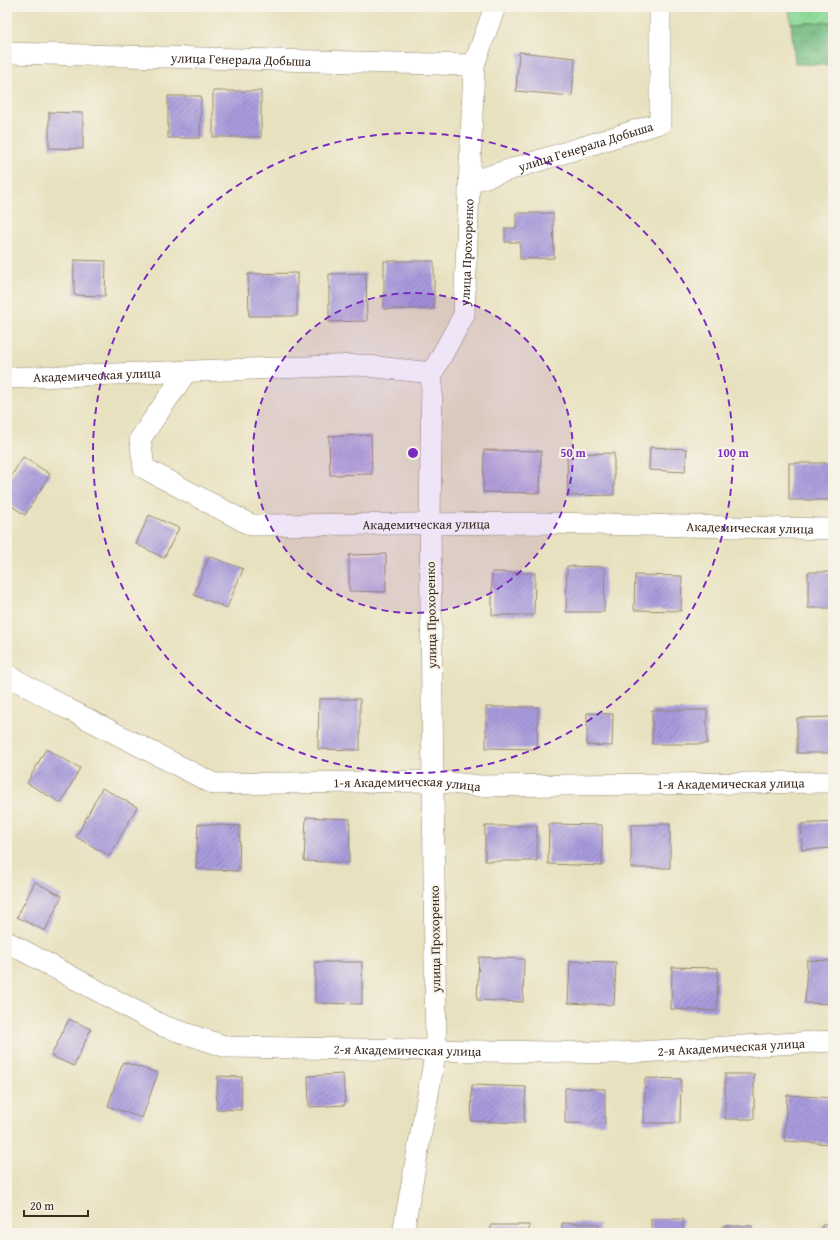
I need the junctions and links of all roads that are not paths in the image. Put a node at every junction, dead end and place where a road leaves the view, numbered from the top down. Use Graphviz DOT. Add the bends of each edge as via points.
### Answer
graph roads {
  1 [pos="495,7"];
  2 [pos="660,7"];
  3 [pos="7,53"];
  4 [pos="474,65"];
  5 [pos="470,182"];
  6 [pos="186,372"];
  7 [pos="432,373"];
  8 [pos="7,378"];
  9 [pos="430,523"];
  10 [pos="833,529"];
  11 [pos="7,675"];
  12 [pos="433,780"];
  13 [pos="833,782"];
  14 [pos="7,942"];
  15 [pos="833,1041"];
  16 [pos="436,1050"];
  17 [pos="403,1233"];
  1 -- 4 [label="street, улица Прохоренко"];
  2 -- 5 [label="street, улица Генерала Добыша" via="660,123"];
  3 -- 4 [label="street, улица Генерала Добыша"];
  4 -- 5 [label="street, улица Прохоренко"];
  5 -- 7 [label="street, улица Прохоренко" via="464,315"];
  6 -- 7 [label="street, Академическая улица" via="359,366"];
  6 -- 8 [label="street, Академическая улица"];
  6 -- 9 [label="street, Академическая улица" via="140,439 144,468 251,525"];
  7 -- 9 [label="street, улица Прохоренко"];
  9 -- 10 [label="street, Академическая улица"];
  9 -- 12 [label="street, улица Прохоренко"];
  11 -- 12 [label="street, 1-я Академическая улица" via="214,784"];
  12 -- 13 [label="street, 1-я Академическая улица" via="479,786"];
  12 -- 16 [label="street, улица Прохоренко"];
  14 -- 16 [label="street, 2-я Академическая улица" via="164,1026 227,1047"];
  15 -- 16 [label="street, 2-я Академическая улица" via="621,1053"];
  16 -- 17 [label="street, улица Прохоренко"];
}
